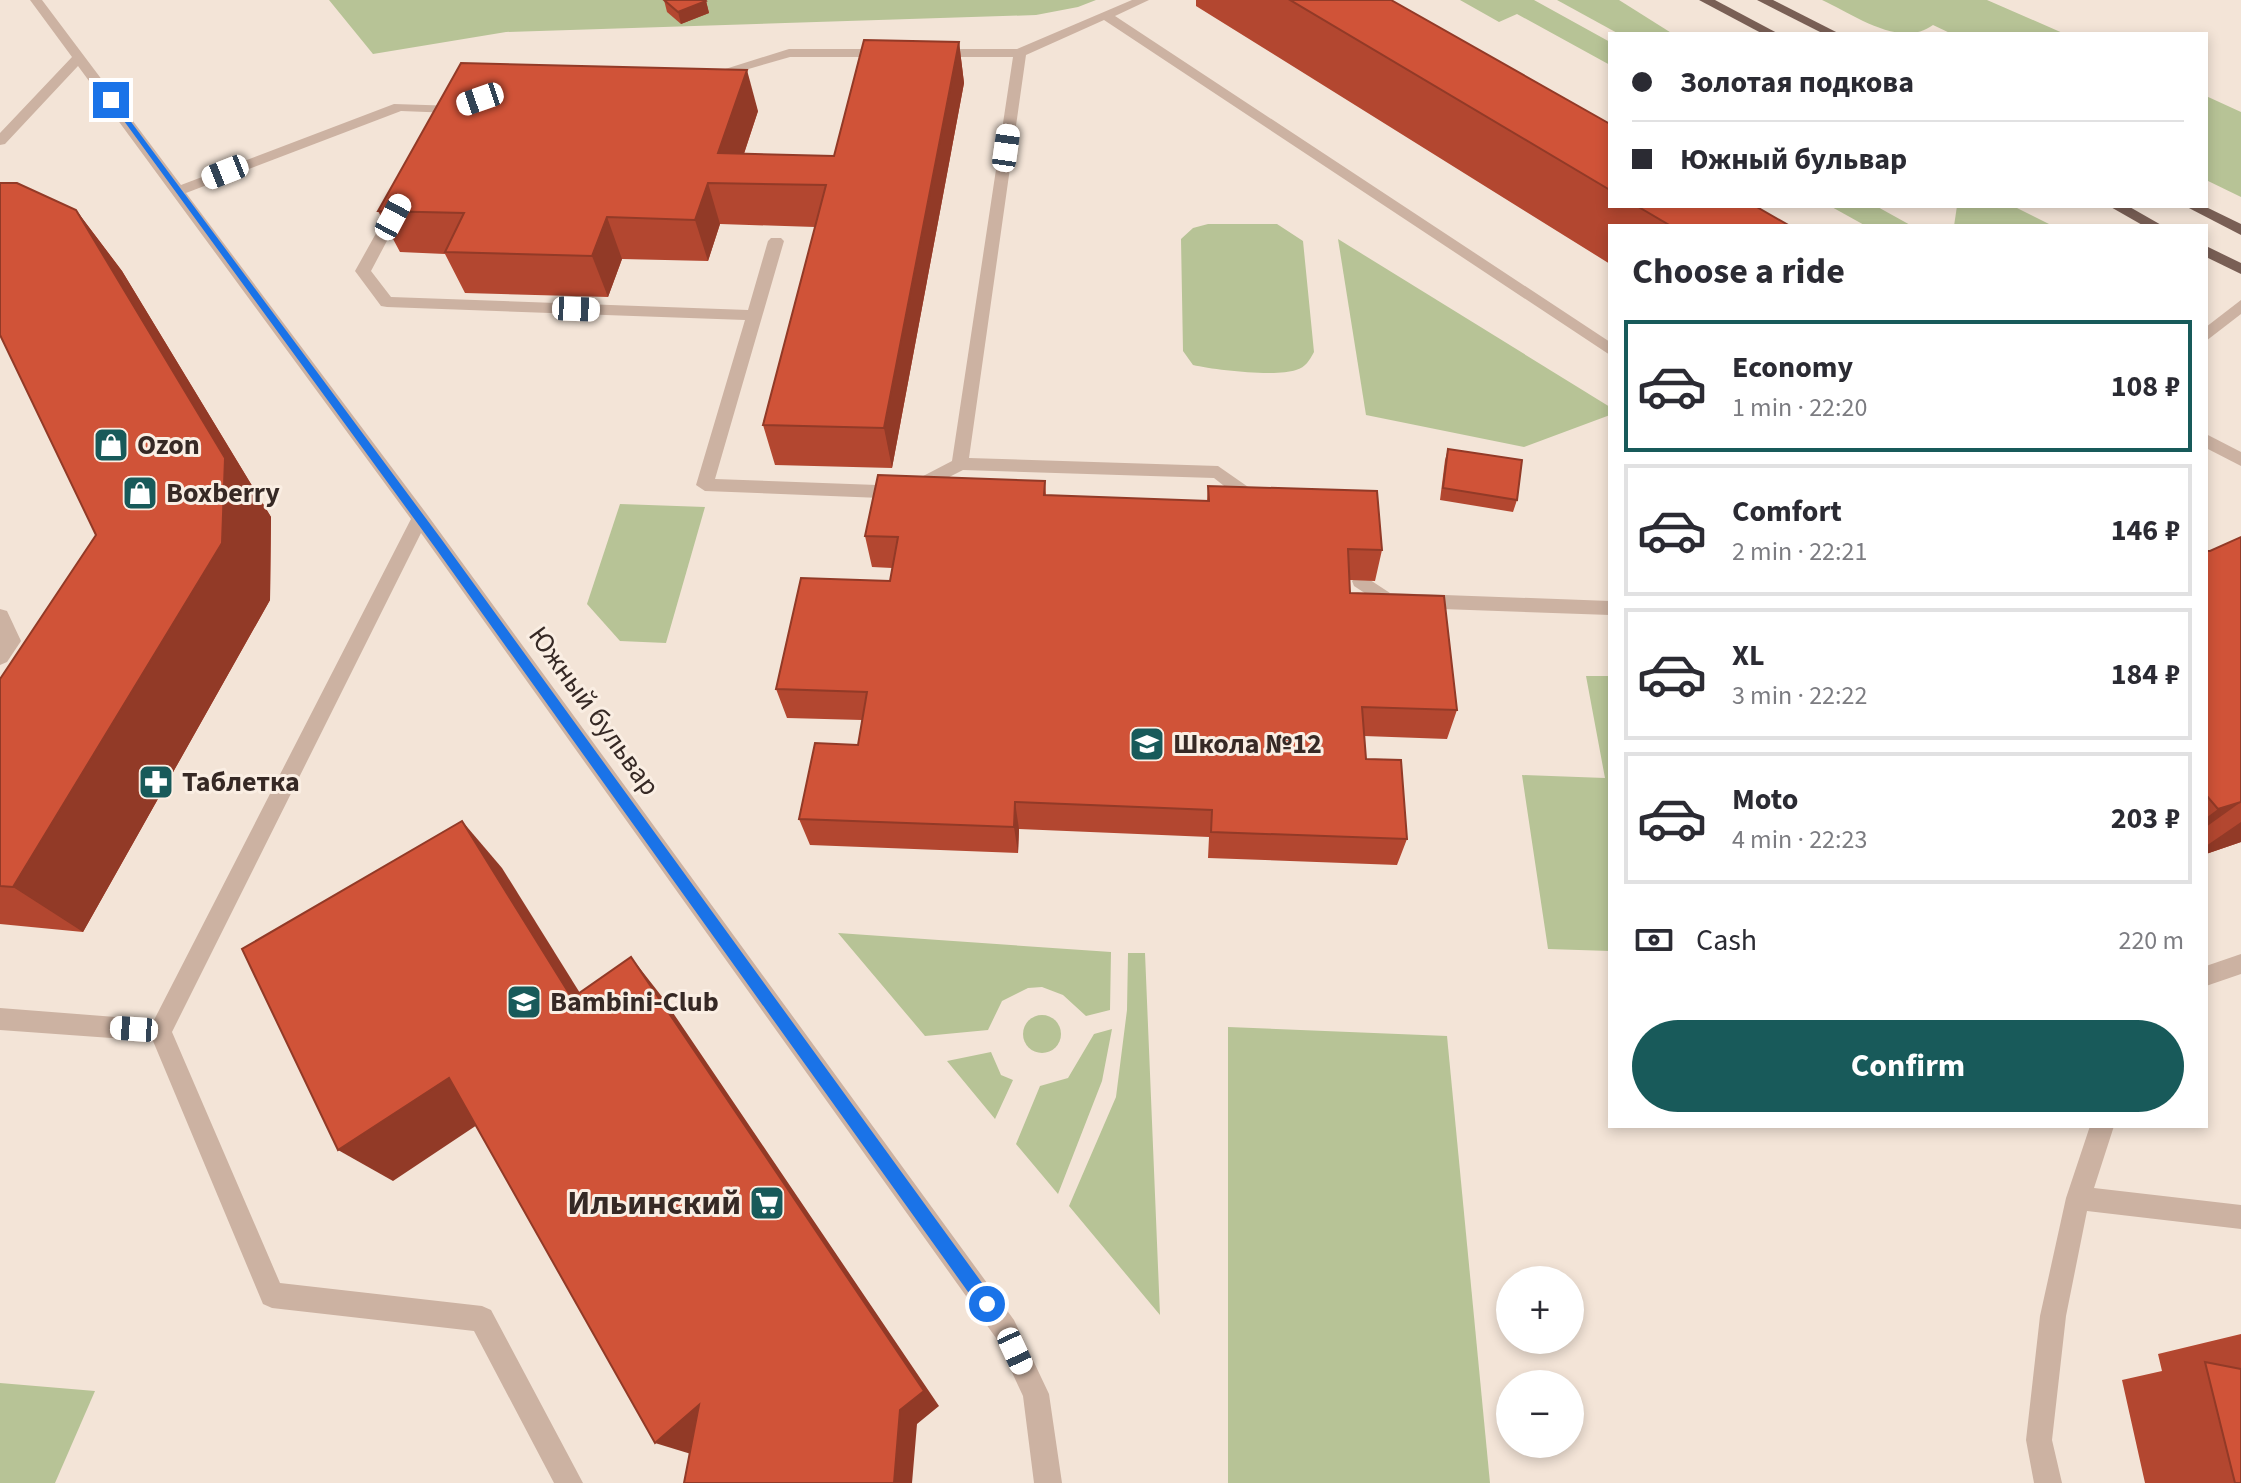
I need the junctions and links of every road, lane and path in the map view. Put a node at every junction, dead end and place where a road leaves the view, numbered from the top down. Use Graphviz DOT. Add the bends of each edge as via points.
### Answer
graph roads {
  1 [pos="36,0"];
  2 [pos="1143,0"];
  3 [pos="1705,0"];
  4 [pos="1763,0"];
  5 [pos="1106,16"];
  6 [pos="1769,32"];
  7 [pos="1830,32"];
  8 [pos="897,53"];
  9 [pos="927,53"];
  10 [pos="1020,53"];
  11 [pos="79,57"];
  12 [pos="698,79"];
  13 [pos="454,112"];
  14 [pos="0,141"];
  15 [pos="408,190"];
  16 [pos="177,191"];
  17 [pos="2120,208"];
  18 [pos="2196,208"];
  19 [pos="2152,224"];
  20 [pos="2241,230"];
  21 [pos="776,241"];
  22 [pos="2208,252"];
  23 [pos="2241,269"];
  24 [pos="2241,305"];
  25 [pos="754,315"];
  26 [pos="2208,334"];
  27 [pos="1608,349"];
  28 [pos="2208,441"];
  29 [pos="2241,460"];
  30 [pos="960,464"];
  31 [pos="1268,510"];
  32 [pos="420,518"];
  33 [pos="1361,581"];
  34 [pos="1608,608"];
  35 [pos="0,616"];
  36 [pos="0,657"];
  37 [pos="2241,964"];
  38 [pos="2208,975"];
  39 [pos="0,1019"];
  40 [pos="160,1031"];
  41 [pos="2101,1128"];
  42 [pos="2078,1198"];
  43 [pos="2241,1217"];
  44 [pos="569,1483"];
  45 [pos="1048,1483"];
  46 [pos="2048,1483"];
  1 -- 11 [label="street, Южный бульвар"];
  2 -- 5 [label="street"];
  3 -- 6 [label="main road"];
  4 -- 7 [label="main road"];
  5 -- 10 [label="street"];
  5 -- 27 [label="street"];
  8 -- 12 [label="street" via="789,53"];
  9 -- 10 [label="street"];
  10 -- 30 [label="street"];
  11 -- 14 [label="street"];
  11 -- 16 [label="street, Южный бульвар"];
  13 -- 16 [label="street" via="399,107"];
  15 -- 25 [label="street" via="363,271 387,302"];
  16 -- 32 [label="street, Южный бульвар"];
  17 -- 19 [label="main road"];
  18 -- 20 [label="main road"];
  21 -- 25 [label="street"];
  22 -- 23 [label="main road"];
  24 -- 26 [label="street"];
  25 -- 30 [label="street" via="705,485 906,493"];
  28 -- 29 [label="street"];
  30 -- 31 [label="street" via="1218,472"];
  32 -- 40 [label="street"];
  32 -- 45 [label="street, Южный бульвар" via="1005,1329 1036,1394"];
  33 -- 34 [label="street" via="1386,600"];
  35 -- 36 [label="street" via="11,641"];
  37 -- 38 [label="street"];
  39 -- 40 [label="street"];
  40 -- 44 [label="street" via="272,1295 482,1319"];
  41 -- 42 [label="street"];
  42 -- 43 [label="street"];
  42 -- 46 [label="street" via="2053,1316 2039,1440"];
}
